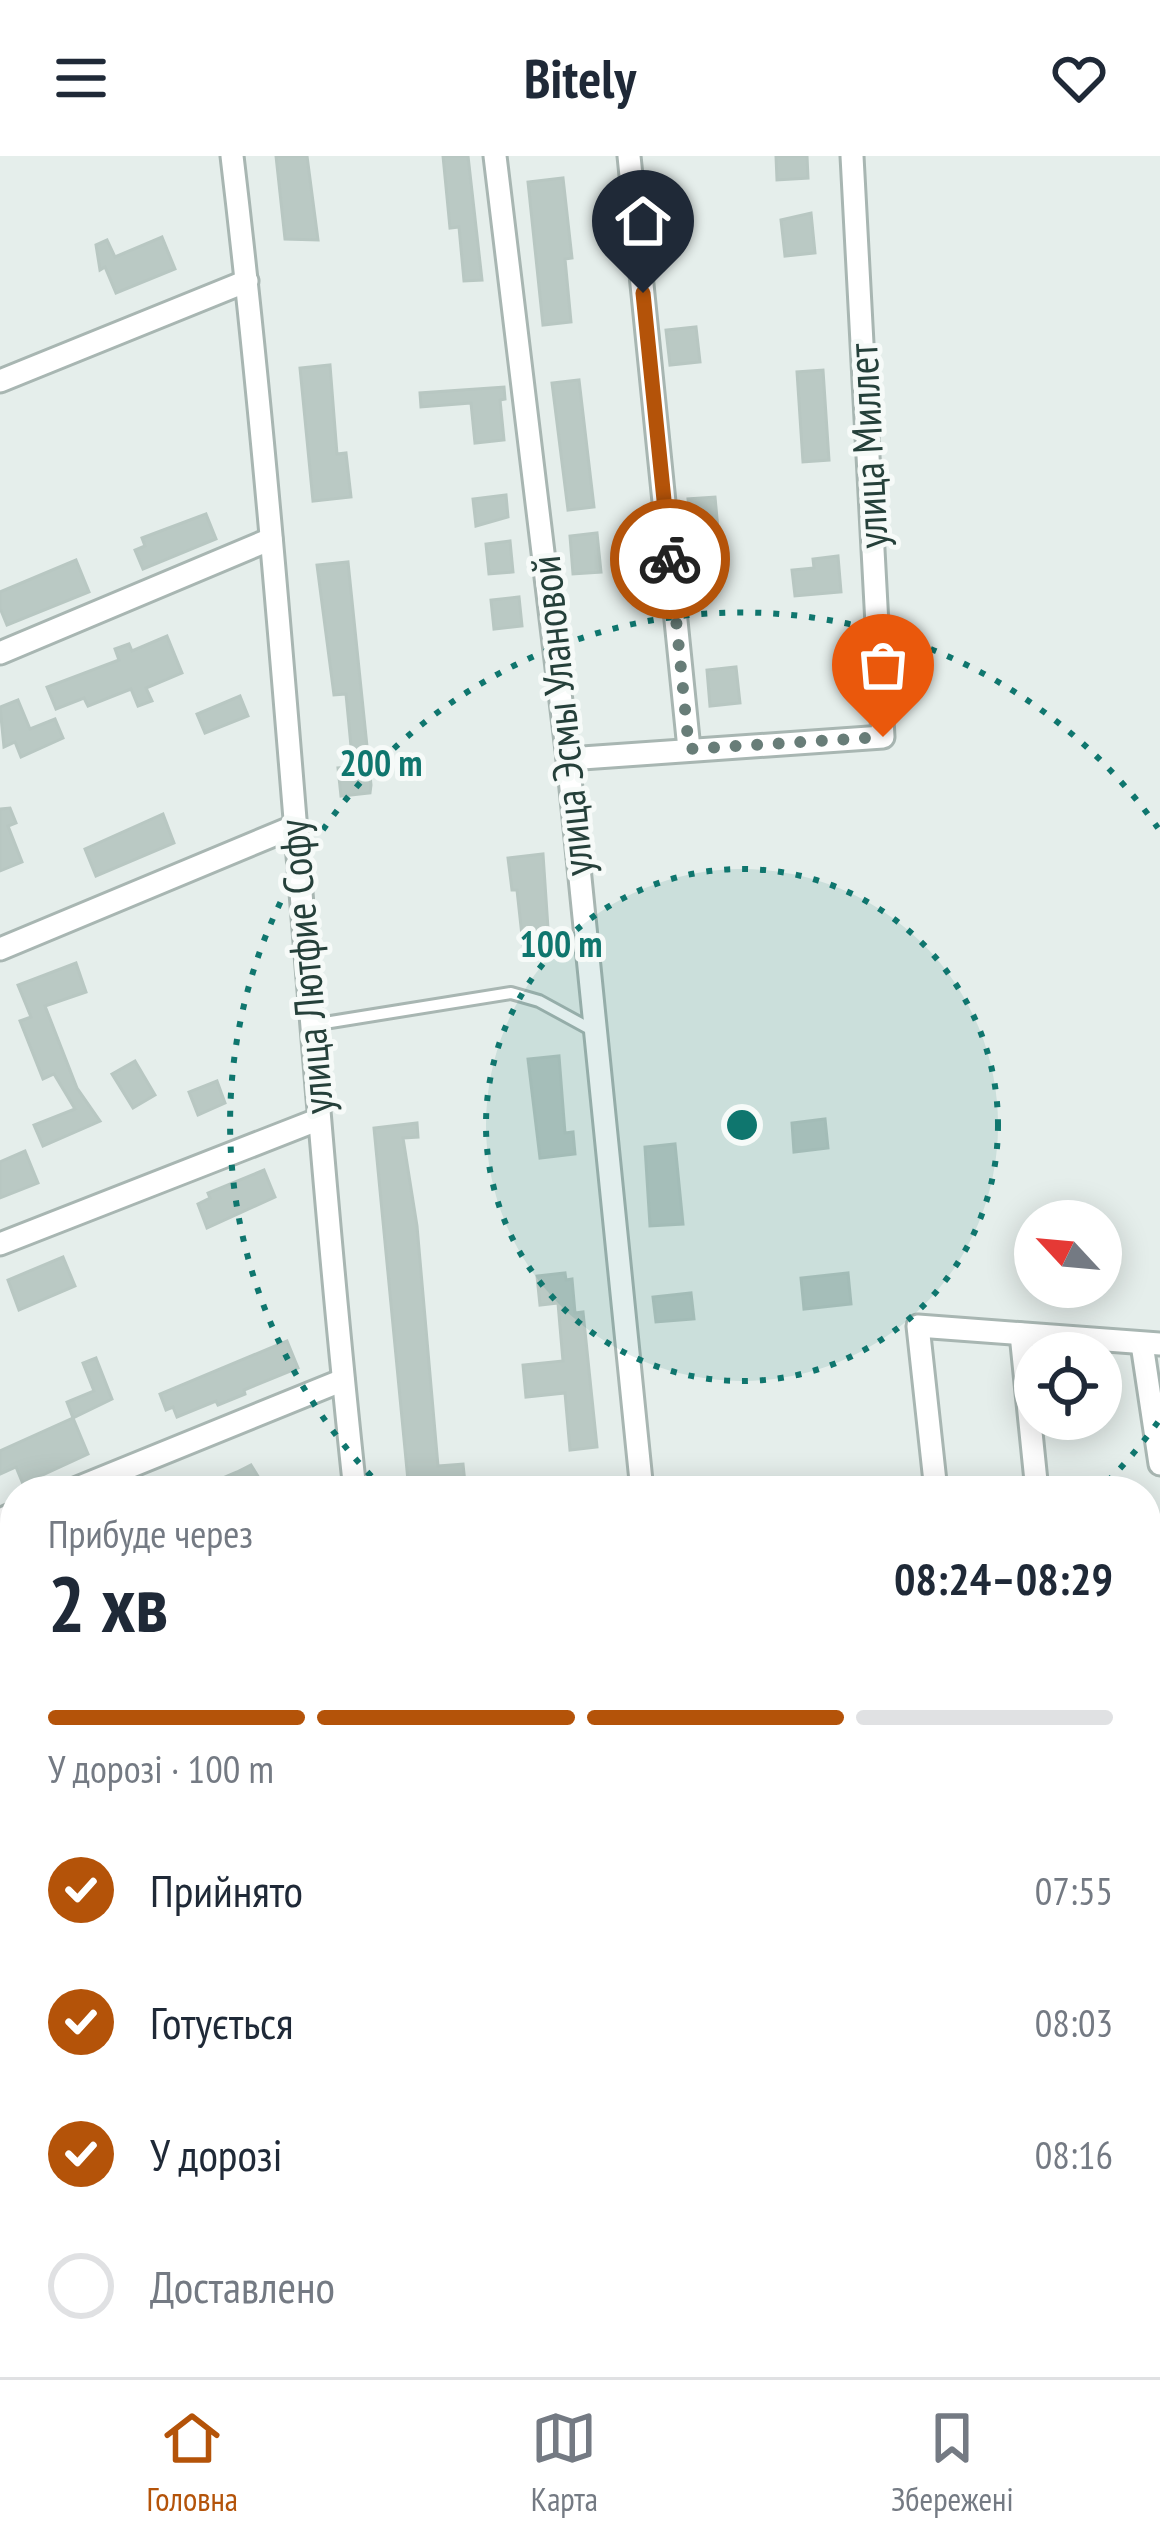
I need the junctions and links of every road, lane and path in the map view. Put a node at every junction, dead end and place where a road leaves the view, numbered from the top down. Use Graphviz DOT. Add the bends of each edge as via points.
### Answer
graph roads {
  1 [pos="232,156"];
  2 [pos="495,156"];
  3 [pos="629,156"];
  4 [pos="852,156"];
  5 [pos="247,281"];
  6 [pos="0,381"];
  7 [pos="271,539"];
  8 [pos="0,653"];
  9 [pos="689,749"];
  10 [pos="568,759"];
  11 [pos="293,826"];
  12 [pos="0,949"];
  13 [pos="309,1025"];
  14 [pos="596,1032"];
  15 [pos="317,1120"];
  16 [pos="0,1244"];
  17 [pos="1014,1333"];
  18 [pos="1151,1344"];
  19 [pos="343,1380"];
  20 [pos="1032,1440"];
  21 [pos="1160,1464"];
  22 [pos="107,1476"];
  23 [pos="353,1476"];
  24 [pos="640,1476"];
  25 [pos="934,1476"];
  26 [pos="1035,1476"];
  1 -- 5 [label="street, улица Лютфие Софу"];
  2 -- 10 [label="street, улица Эсмы Улановой"];
  3 -- 9 [label="street"];
  4 -- 9 [label="street, улица Миллет" via="883,737"];
  5 -- 6 [label="street"];
  5 -- 7 [label="street, улица Лютфие Софу"];
  7 -- 8 [label="street"];
  7 -- 11 [label="street, улица Лютфие Софу"];
  9 -- 10 [label="street"];
  10 -- 14 [label="street, улица Эсмы Улановой"];
  11 -- 12 [label="street"];
  11 -- 13 [label="street, улица Лютфие Софу"];
  13 -- 14 [label="lane" via="511,993"];
  13 -- 15 [label="street, улица Лютфие Софу"];
  14 -- 24 [label="street, улица Эсмы Улановой"];
  15 -- 16 [label="street"];
  15 -- 19 [label="street, улица Лютфие Софу"];
  17 -- 25 [label="street" via="918,1326"];
  18 -- 21 [label="street"];
  19 -- 22 [label="street"];
  19 -- 23 [label="street, улица Лютфие Софу"];
  20 -- 26 [label="street"];
}
